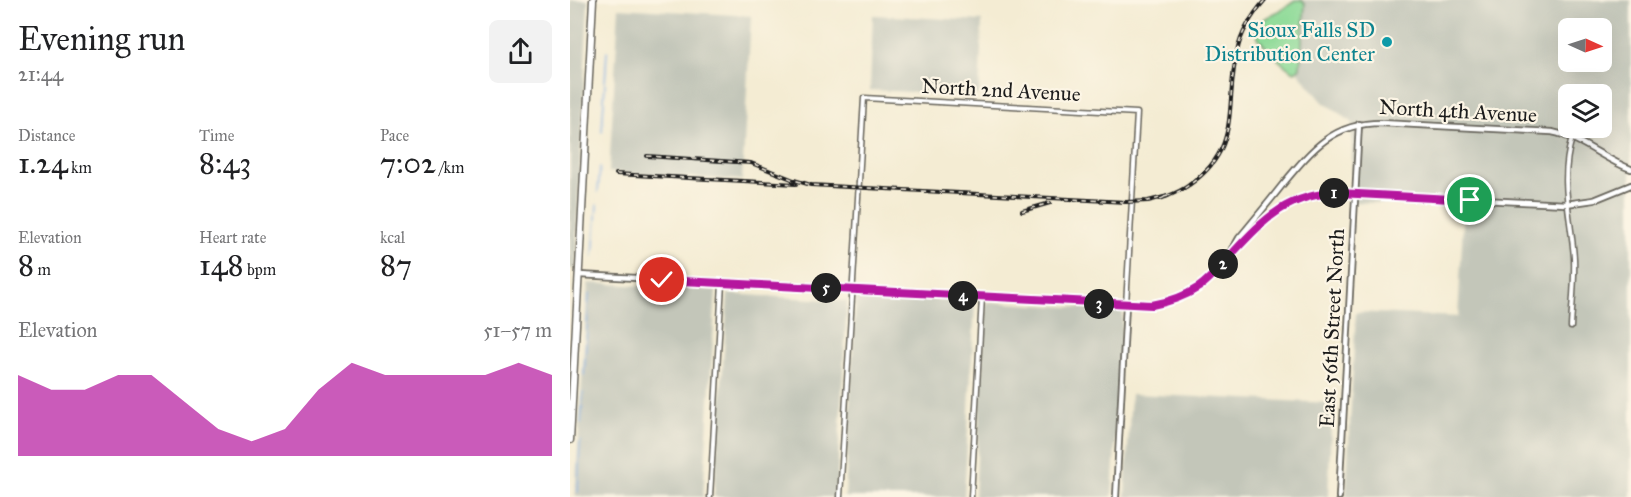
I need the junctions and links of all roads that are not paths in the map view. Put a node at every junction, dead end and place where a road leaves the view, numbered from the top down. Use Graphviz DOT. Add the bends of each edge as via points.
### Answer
graph roads {
  1 [pos="593,0"];
  2 [pos="1359,124"];
  3 [pos="1558,133"];
  4 [pos="1572,138"];
  5 [pos="1631,169"];
  6 [pos="1631,185"];
  7 [pos="1356,194"];
  8 [pos="1566,204"];
  9 [pos="1228,259"];
  10 [pos="579,275"];
  11 [pos="722,283"];
  12 [pos="852,290"];
  13 [pos="982,297"];
  14 [pos="1126,305"];
  15 [pos="1571,327"];
  16 [pos="572,370"];
  17 [pos="570,440"];
  18 [pos="710,497"];
  19 [pos="840,497"];
  20 [pos="971,497"];
  21 [pos="1116,497"];
  22 [pos="1340,497"];
  1 -- 10 [label="main road"];
  2 -- 3 [label="street, North 4th Avenue"];
  2 -- 7 [label="street, East 56th Street North"];
  2 -- 9 [label="street, North 4th Avenue" via="1334,134 1313,149 1239,238"];
  4 -- 5 [label="street, North 4th Avenue"];
  4 -- 8 [label="street" via="1566,165"];
  6 -- 8 [label="street, North 4th Avenue" via="1594,200"];
  7 -- 8 [label="street, North 4th Avenue"];
  7 -- 9 [label="street, North 4th Avenue" via="1320,194 1285,205"];
  7 -- 22 [label="street, East 56th Street North"];
  8 -- 15 [label="street" via="1574,262"];
  9 -- 14 [label="street, North 4th Avenue" via="1207,281 1186,295 1152,305"];
  10 -- 11 [label="street, North 4th Avenue"];
  10 -- 16 [label="main road"];
  11 -- 12 [label="street, North 4th Avenue"];
  11 -- 18 [label="street"];
  12 -- 13 [label="street, North 4th Avenue"];
  12 -- 14 [label="street, North 2nd Avenue" via="864,98 1137,113"];
  12 -- 19 [label="street"];
  13 -- 14 [label="street, North 4th Avenue"];
  13 -- 20 [label="street"];
  14 -- 21 [label="street"];
  16 -- 17 [label="main road"];
}
